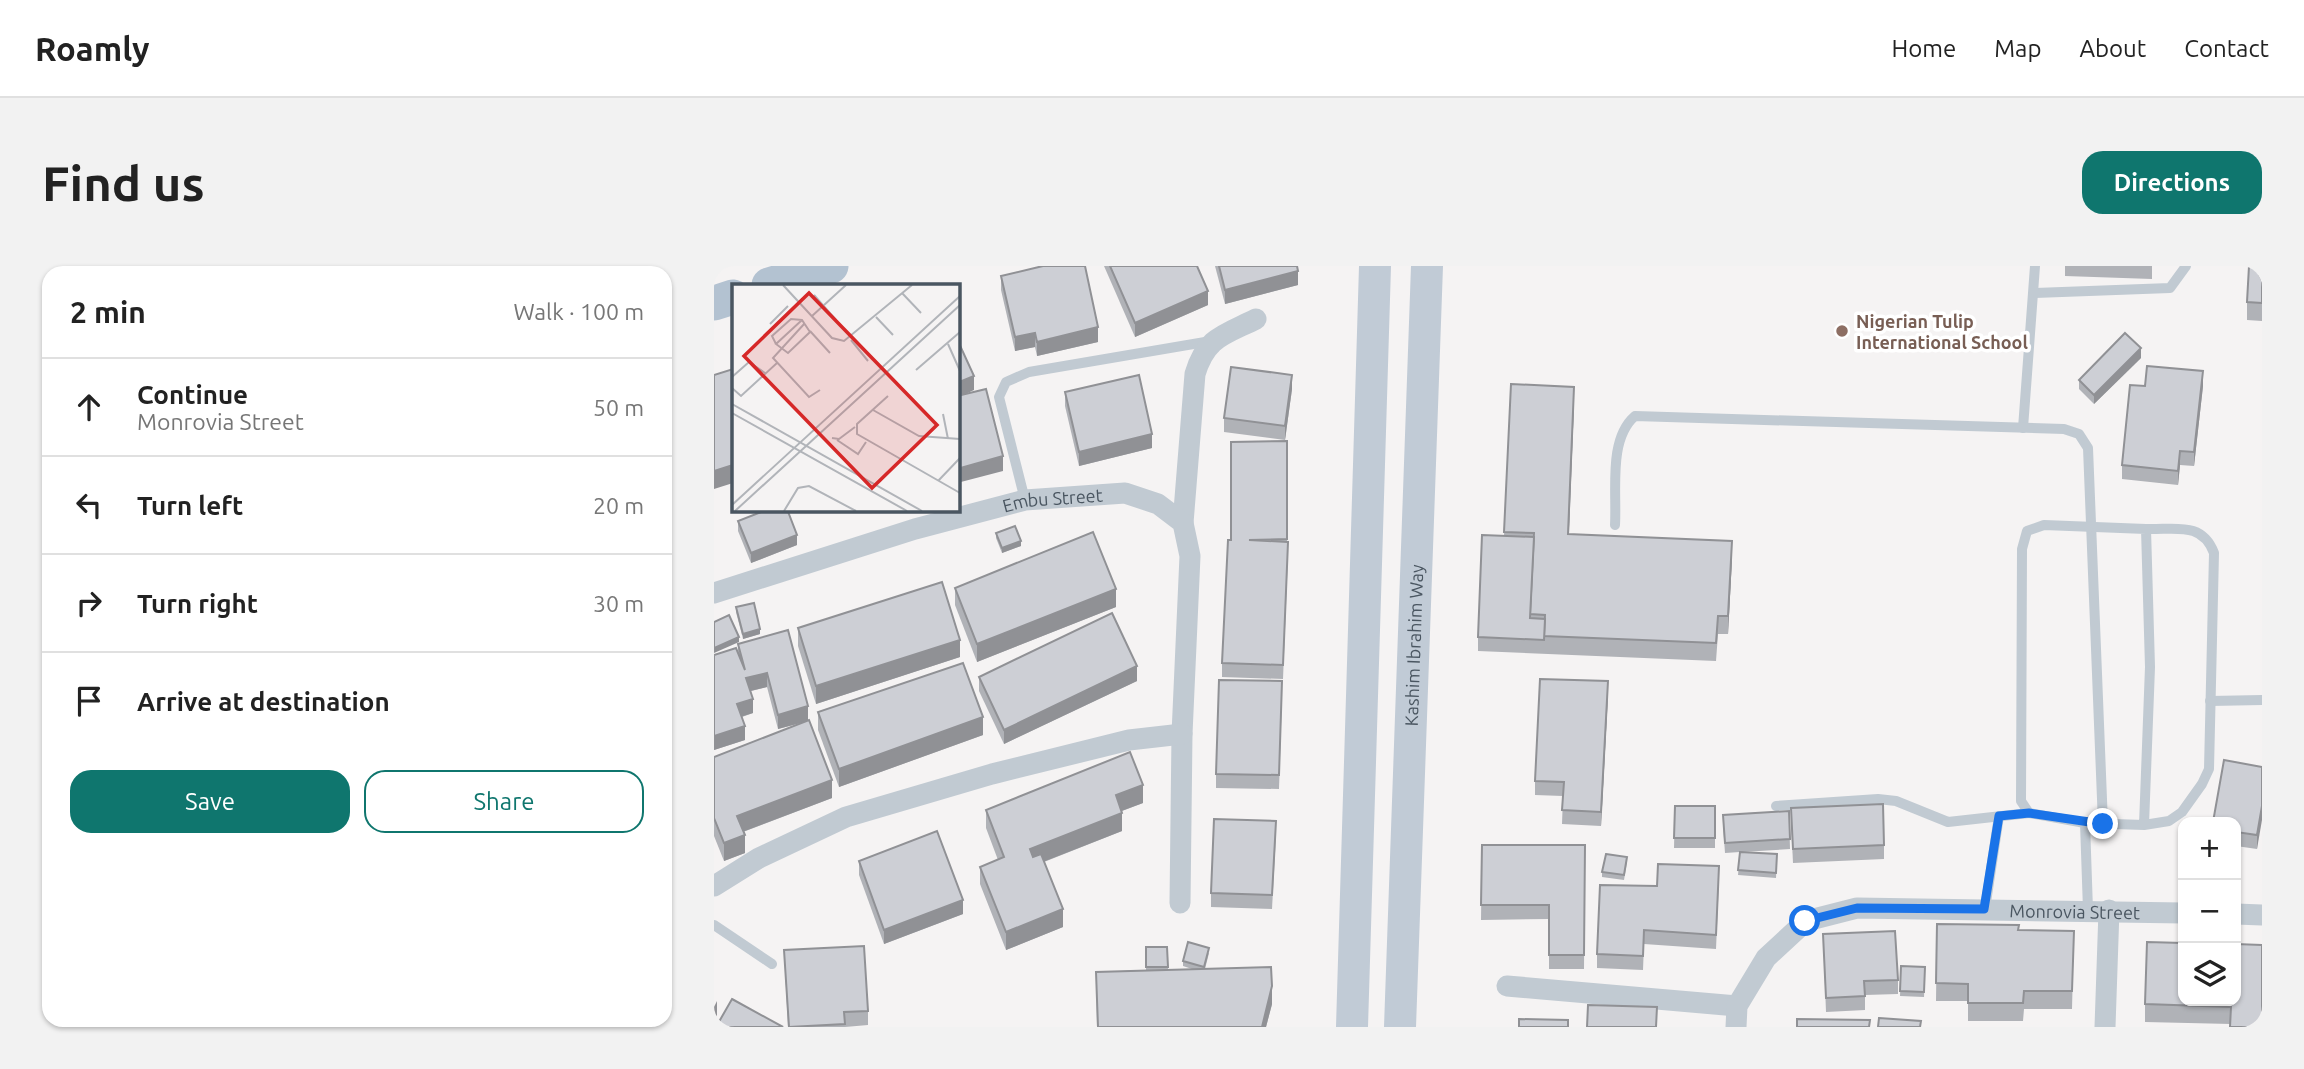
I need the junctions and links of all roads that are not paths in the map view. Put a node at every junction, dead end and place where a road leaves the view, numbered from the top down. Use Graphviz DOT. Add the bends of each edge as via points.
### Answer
graph roads {
  1 [pos="831,266"];
  2 [pos="1375,266"];
  3 [pos="1427,266"];
  4 [pos="2035,266"];
  5 [pos="2186,266"];
  6 [pos="772,284"];
  7 [pos="2035,293"];
  8 [pos="732,297"];
  9 [pos="714,303"];
  10 [pos="1256,319"];
  11 [pos="1211,341"];
  12 [pos="2023,428"];
  13 [pos="1025,500"];
  14 [pos="1183,523"];
  15 [pos="1615,525"];
  16 [pos="2093,527"];
  17 [pos="2146,529"];
  18 [pos="714,593"];
  19 [pos="2262,700"];
  20 [pos="2210,701"];
  21 [pos="1182,734"];
  22 [pos="1776,806"];
  23 [pos="2029,813"];
  24 [pos="1999,816"];
  25 [pos="2085,823"];
  26 [pos="2103,824"];
  27 [pos="2144,825"];
  28 [pos="714,886"];
  29 [pos="1180,903"];
  30 [pos="1984,909"];
  31 [pos="2099,910"];
  32 [pos="2178,913"];
  33 [pos="2241,914"];
  34 [pos="2262,915"];
  35 [pos="714,926"];
  36 [pos="772,964"];
  37 [pos="1507,986"];
  38 [pos="1737,1017"];
  39 [pos="1352,1027"];
  40 [pos="1400,1027"];
  41 [pos="2105,1027"];
  1 -- 6 [label="main road"];
  2 -- 39 [label="main road"];
  3 -- 40 [label="main road, Kashim Ibrahim Way"];
  4 -- 7 [label="lane"];
  5 -- 7 [label="lane" via="2170,288"];
  7 -- 12 [label="lane"];
  8 -- 9 [label="main road"];
  10 -- 11 [label="street"];
  11 -- 13 [label="lane" via="1029,372 1006,382 999,397"];
  11 -- 14 [label="street" via="1195,374"];
  12 -- 15 [label="lane" via="1635,416 1619,438"];
  12 -- 16 [label="lane" via="2079,434 2088,448"];
  13 -- 14 [label="street, Embu Street" via="1125,493 1158,504"];
  13 -- 18 [label="street, Embu Street" via="915,529"];
  14 -- 21 [label="street" via="1190,556"];
  16 -- 17 [label="lane"];
  16 -- 23 [label="lane" via="2044,525 2028,531 2022,550 2021,801"];
  16 -- 26 [label="lane"];
  17 -- 20 [label="lane" via="2198,531 2209,540 2214,553"];
  17 -- 27 [label="lane" via="2150,667"];
  19 -- 20 [label="lane"];
  20 -- 27 [label="lane" via="2209,769 2202,784 2182,812 2169,821"];
  21 -- 28 [label="street" via="1104,746 846,817 759,858"];
  21 -- 29 [label="street"];
  22 -- 24 [label="lane" via="1878,799 1948,822"];
  23 -- 24 [label="lane"];
  23 -- 25 [label="lane"];
  24 -- 30 [label="lane"];
  25 -- 26 [label="lane"];
  25 -- 31 [label="lane"];
  26 -- 27 [label="lane"];
  30 -- 31 [label="street, Monrovia Street"];
  30 -- 38 [label="street, Monrovia Street" via="1857,908 1805,921 1766,958"];
  31 -- 32 [label="street, Monrovia Street"];
  31 -- 41 [label="street"];
  33 -- 34 [label="street"];
  35 -- 36 [label="lane"];
  37 -- 38 [label="street"];
}
